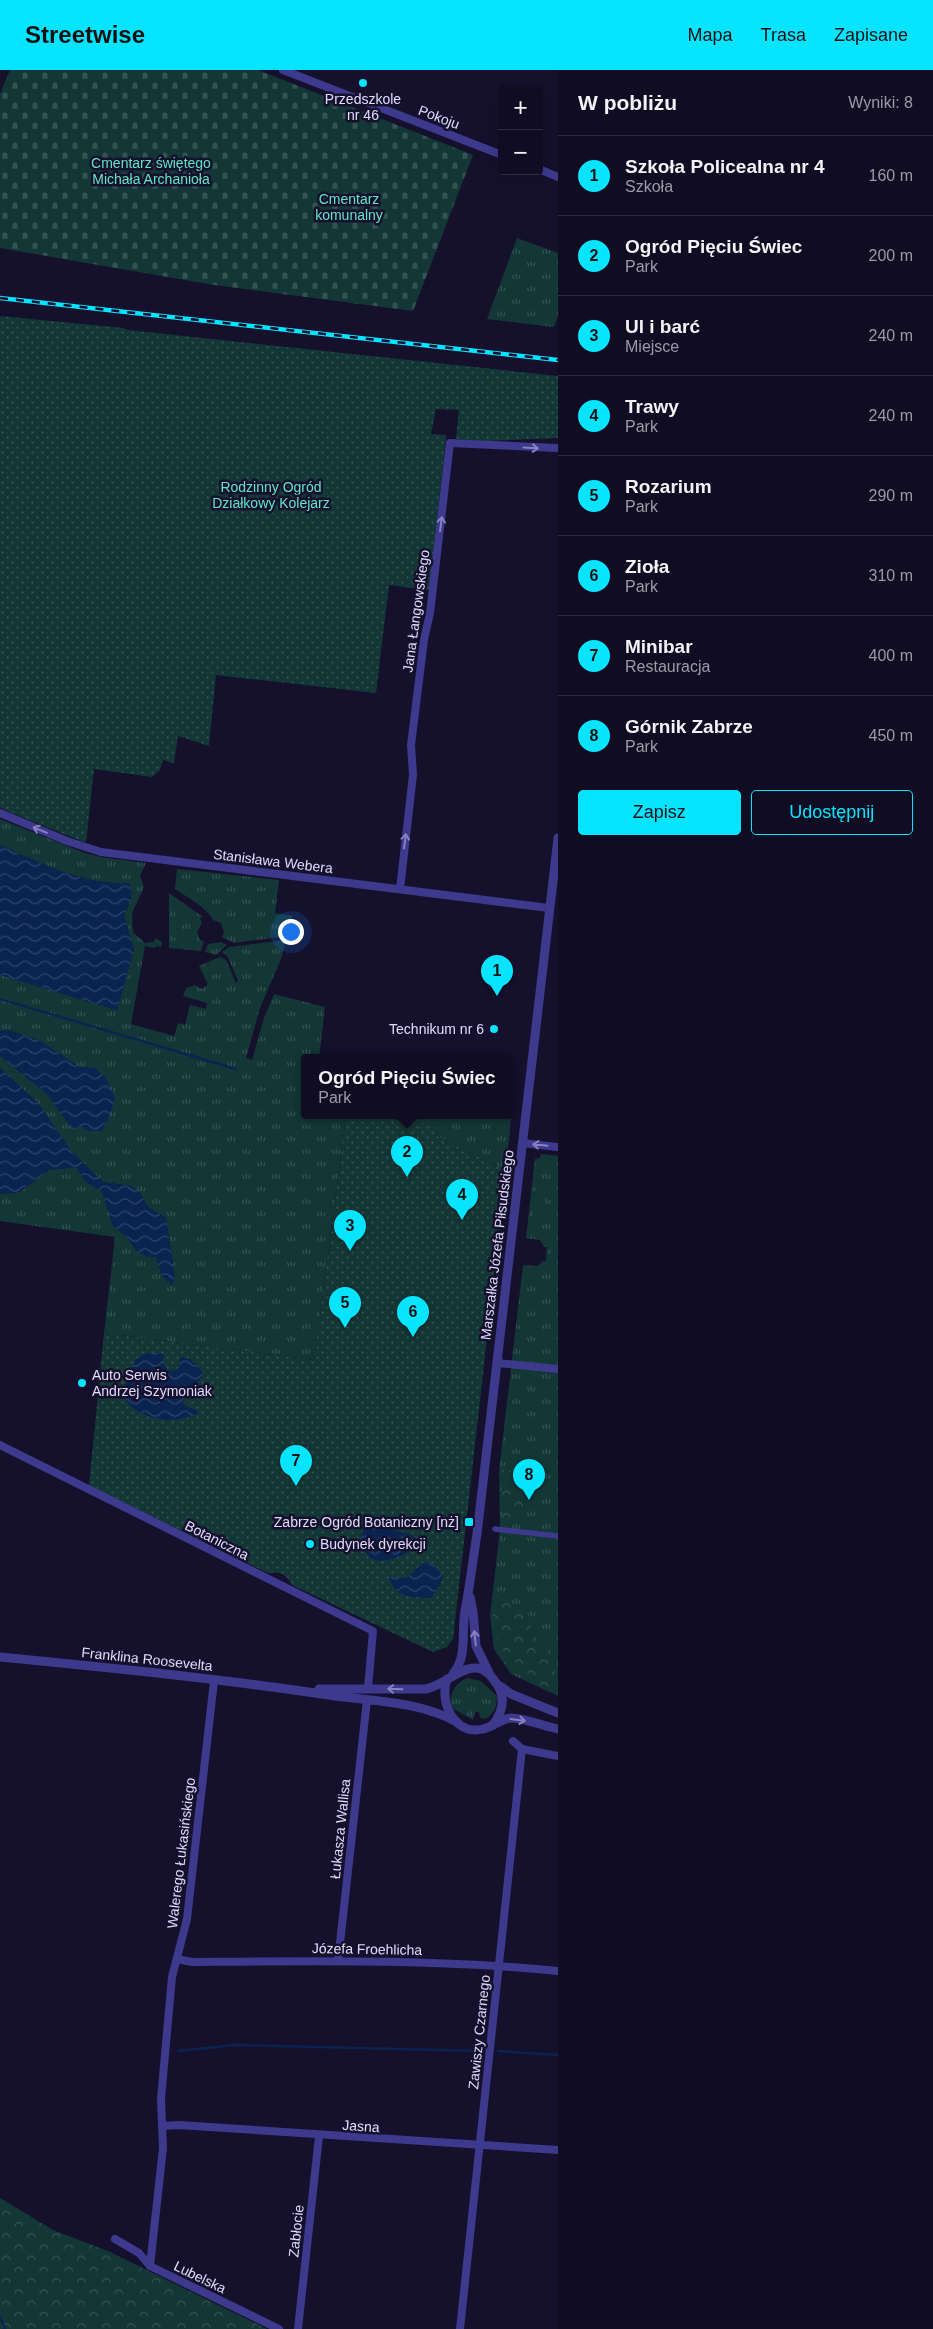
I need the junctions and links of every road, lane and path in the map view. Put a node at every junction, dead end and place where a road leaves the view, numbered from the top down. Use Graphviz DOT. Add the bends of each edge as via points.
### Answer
graph roads {
  1 [pos="283,70"];
  2 [pos="498,153"];
  3 [pos="543,170"];
  4 [pos="558,176"];
  5 [pos="558,448"];
  6 [pos="0,813"];
  7 [pos="558,838"];
  8 [pos="556,881"];
  9 [pos="400,889"];
  10 [pos="550,908"];
  11 [pos="522,1143"];
  12 [pos="558,1147"];
  13 [pos="497,1362"];
  14 [pos="558,1369"];
  15 [pos="0,1445"];
  16 [pos="495,1529"];
  17 [pos="558,1536"];
  18 [pos="469,1595"];
  19 [pos="0,1657"];
  20 [pos="490,1675"];
  21 [pos="450,1677"];
  22 [pos="214,1680"];
  23 [pos="496,1683"];
  24 [pos="368,1688"];
  25 [pos="291,1689"];
  26 [pos="367,1700"];
  27 [pos="558,1713"];
  28 [pos="457,1722"];
  29 [pos="493,1725"];
  30 [pos="558,1728"];
  31 [pos="513,1741"];
  32 [pos="522,1749"];
  33 [pos="558,1756"];
  34 [pos="177,1959"];
  35 [pos="338,1960"];
  36 [pos="499,1965"];
  37 [pos="558,1971"];
  38 [pos="163,2126"];
  39 [pos="319,2136"];
  40 [pos="479,2145"];
  41 [pos="558,2150"];
  42 [pos="115,2240"];
  43 [pos="150,2266"];
  44 [pos="279,2329"];
  45 [pos="298,2329"];
  46 [pos="460,2329"];
  1 -- 2 [label="street, Pokoju"];
  3 -- 4 [label="street"];
  9 -- 5 [label="street, Jana Łangowskiego, one-way" via="413,775 411,745 450,443"];
  9 -- 6 [label="street, Stanisława Webera, one-way" via="101,852"];
  7 -- 8 [label="street, Marszałka Józefa Piłsudskiego"];
  8 -- 10 [label="street, Marszałka Józefa Piłsudskiego"];
  9 -- 10 [label="street, Stanisława Webera"];
  10 -- 11 [label="street, Marszałka Józefa Piłsudskiego"];
  12 -- 11 [label="street, one-way"];
  11 -- 13 [label="street, Marszałka Józefa Piłsudskiego"];
  13 -- 14 [label="street"];
  13 -- 18 [label="street, Marszałka Józefa Piłsudskiego"];
  15 -- 24 [label="street, Botaniczna" via="373,1631"];
  16 -- 17 [label="street"];
  20 -- 18 [label="street, Marszałka Józefa Piłsudskiego, one-way" via="476,1646 474,1612"];
  18 -- 21 [label="street, Marszałka Józefa Piłsudskiego" via="461,1661"];
  19 -- 22 [label="street, Franklina Roosevelta"];
  20 -- 21 [label="street" via="472,1669"];
  20 -- 23 [label="street"];
  21 -- 24 [label="street, Franklina Roosevelta, one-way" via="426,1689"];
  21 -- 28 [label="street" via="444,1692 446,1706"];
  22 -- 25 [label="street, Franklina Roosevelta"];
  22 -- 34 [label="street, Walerego Łukasińskiego" via="192,1890"];
  23 -- 27 [label="street" via="508,1692"];
  23 -- 29 [label="street" via="503,1705"];
  24 -- 25 [label="street, Franklina Roosevelta"];
  25 -- 26 [label="street, Franklina Roosevelta"];
  26 -- 28 [label="street, Franklina Roosevelta" via="433,1712"];
  26 -- 35 [label="street, Łukasza Wallisa"];
  28 -- 29 [label="street" via="473,1729"];
  29 -- 30 [label="street, one-way" via="512,1718"];
  31 -- 32 [label="street"];
  32 -- 33 [label="street"];
  32 -- 36 [label="street, Zawiszy Czarnego"];
  34 -- 35 [label="street, Józefa Froehlicha" via="192,1962"];
  34 -- 38 [label="street, Walerego Łukasińskiego" via="172,1977 161,2099"];
  35 -- 36 [label="street, Józefa Froehlicha"];
  36 -- 37 [label="street, Józefa Froehlicha"];
  36 -- 40 [label="street, Zawiszy Czarnego"];
  38 -- 39 [label="street, Jasna"];
  38 -- 43 [label="street, Walerego Łukasińskiego"];
  39 -- 40 [label="street, Jasna"];
  39 -- 45 [label="street, Zabłocie"];
  40 -- 41 [label="street, Jasna"];
  40 -- 46 [label="street, Zawiszy Czarnego"];
  42 -- 43 [label="street, Lubelska" via="139,2253"];
  43 -- 44 [label="street, Lubelska"];
}
